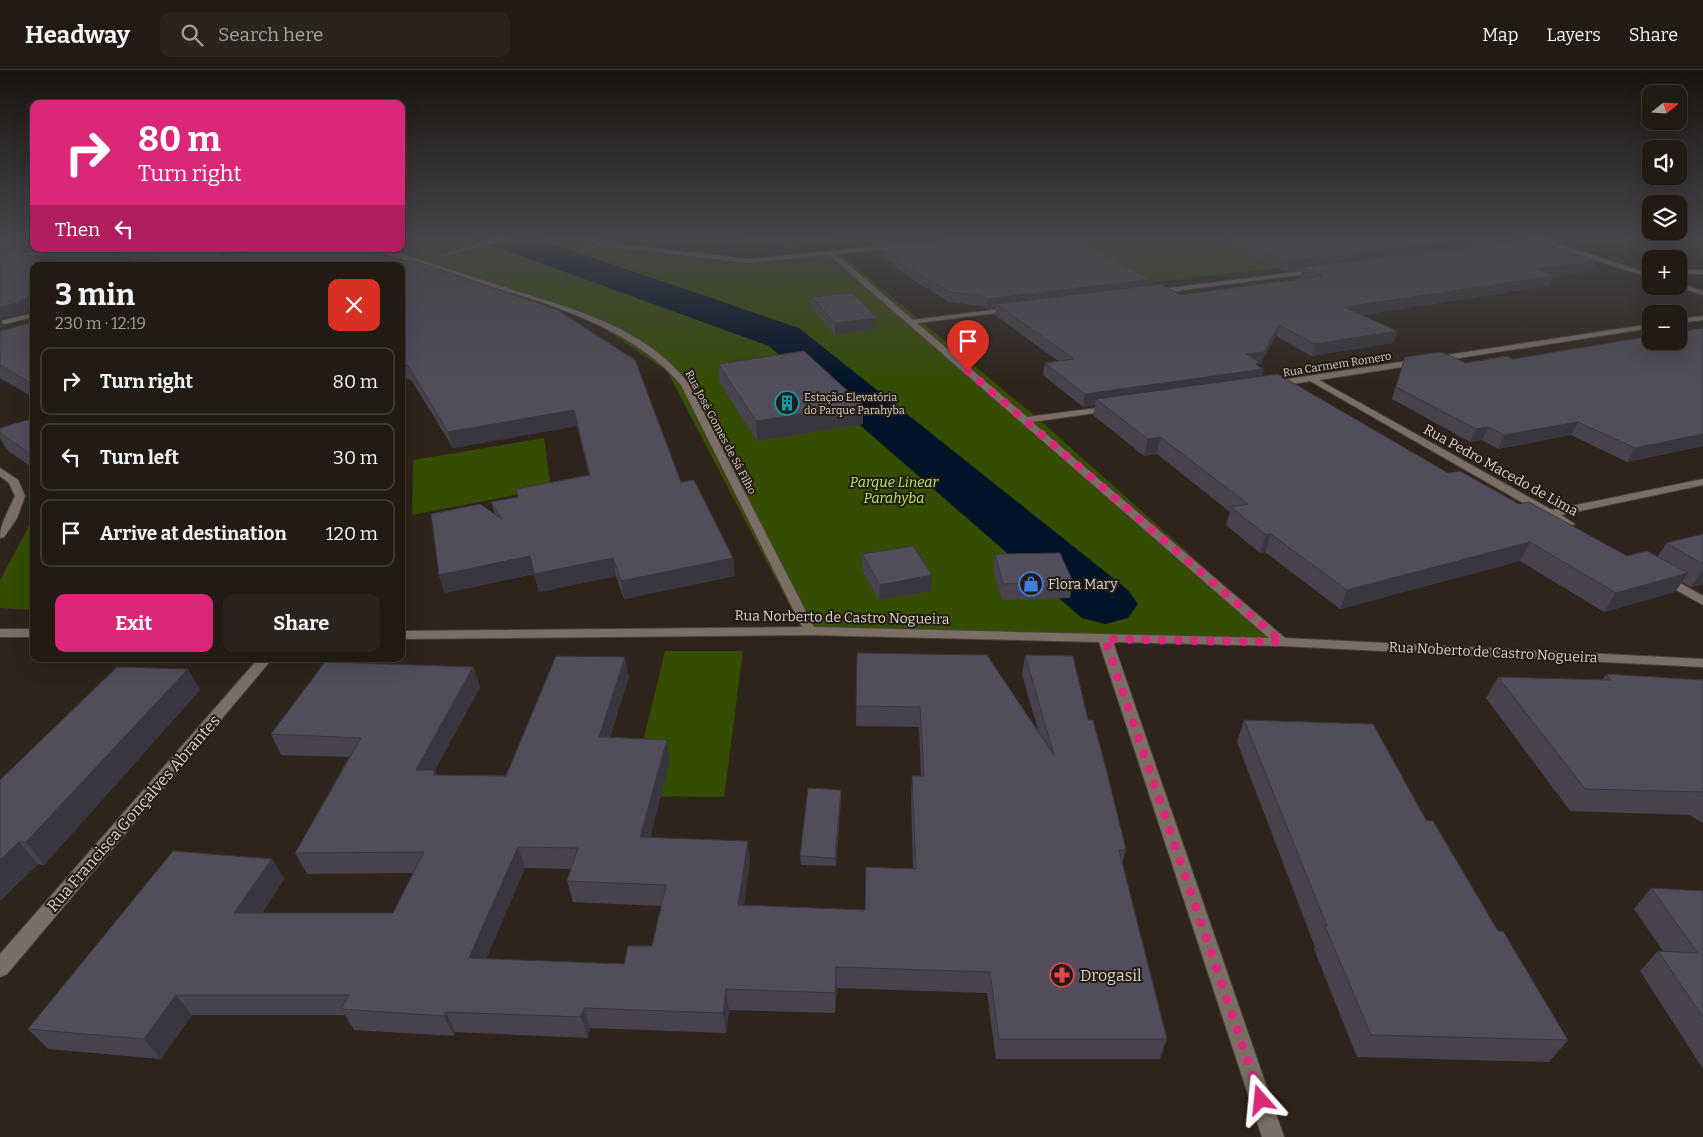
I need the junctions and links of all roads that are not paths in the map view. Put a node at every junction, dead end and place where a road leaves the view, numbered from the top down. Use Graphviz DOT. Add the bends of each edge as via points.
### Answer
graph roads {
  1 [pos="494,286"];
  2 [pos="869,286"];
  3 [pos="1204,286"];
  4 [pos="1687,287"];
  5 [pos="1703,292"];
  6 [pos="1146,293"];
  7 [pos="1019,309"];
  8 [pos="30,316"];
  9 [pos="1703,318"];
  10 [pos="1687,321"];
  11 [pos="911,322"];
  12 [pos="0,323"];
  13 [pos="1642,327"];
  14 [pos="1312,379"];
  15 [pos="1262,386"];
  16 [pos="1114,407"];
  17 [pos="1025,420"];
  18 [pos="0,471"];
  19 [pos="1703,482"];
  20 [pos="1550,514"];
  21 [pos="1576,528"];
  22 [pos="0,535"];
  23 [pos="1652,572"];
  24 [pos="1703,600"];
  25 [pos="810,631"];
  26 [pos="0,633"];
  27 [pos="30,633"];
  28 [pos="405,635"];
  29 [pos="1105,639"];
  30 [pos="1282,642"];
  31 [pos="262,662"];
  32 [pos="1703,663"];
  33 [pos="0,968"];
  34 [pos="1273,1137"];
  1 -- 25 [label="street, Rua José Gomes de Sá Filho" via="590,317 676,372"];
  2 -- 11 [label="street"];
  3 -- 6 [label="street"];
  4 -- 5 [label="street"];
  7 -- 11 [label="street"];
  8 -- 12 [label="street"];
  9 -- 10 [label="street"];
  11 -- 17 [label="street"];
  13 -- 14 [label="street, Rua Carmem Romero"];
  14 -- 15 [label="street, Rua Carmem Romero"];
  14 -- 20 [label="street, Rua Pedro Macedo de Lima"];
  16 -- 17 [label="street"];
  17 -- 30 [label="street"];
  18 -- 22 [label="street" via="14,482 20,496 12,518"];
  19 -- 20 [label="street"];
  20 -- 21 [label="street, Rua Pedro Macedo de Lima"];
  23 -- 24 [label="street"];
  25 -- 28 [label="street, Rua Norberto de Castro Nogueira"];
  25 -- 29 [label="street, Rua Norberto de Castro Nogueira"];
  26 -- 27 [label="street"];
  29 -- 30 [label="street, Rua Norberto de Castro Nogueira"];
  29 -- 34 [label="street"];
  30 -- 32 [label="street, Rua Noberto de Castro Nogueira"];
  31 -- 33 [label="street, Rua Francisca Gonçalves Abrantes"];
}
